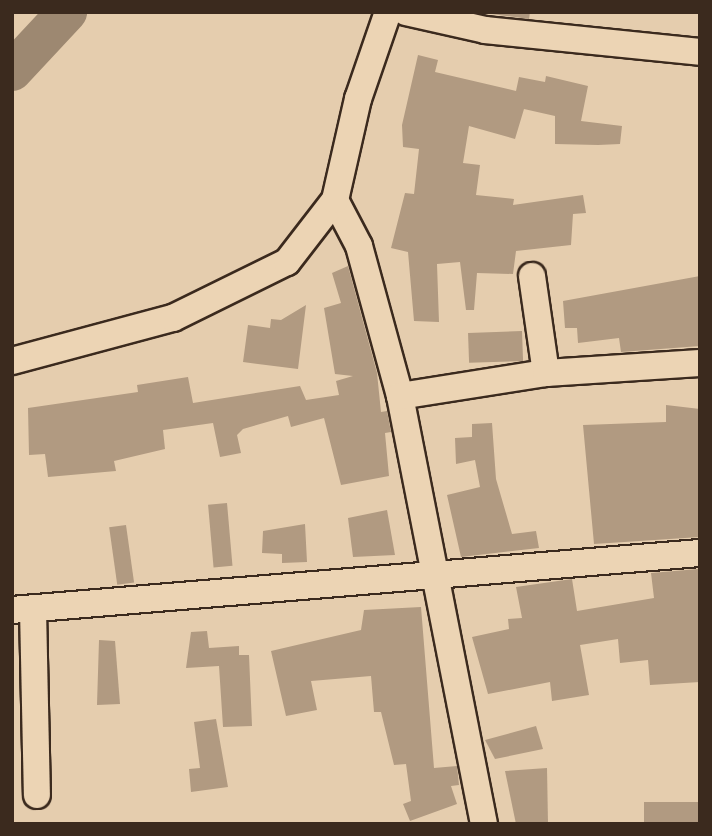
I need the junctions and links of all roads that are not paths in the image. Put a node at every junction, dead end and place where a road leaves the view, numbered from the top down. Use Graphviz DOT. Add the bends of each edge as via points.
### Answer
graph roads {
  1 [pos="388,12"];
  2 [pos="405,12"];
  3 [pos="700,52"];
  4 [pos="335,201"];
  5 [pos="532,276"];
  6 [pos="12,360"];
  7 [pos="700,363"];
  8 [pos="546,373"];
  9 [pos="400,396"];
  10 [pos="700,553"];
  11 [pos="436,575"];
  12 [pos="23,610"];
  13 [pos="37,795"];
  14 [pos="484,824"];
  1 -- 4 [label="street" via="358,99"];
  2 -- 3 [label="street" via="498,32"];
  4 -- 6 [label="street" via="288,262 218,300"];
  4 -- 9 [label="street" via="359,246"];
  5 -- 8 [label="street"];
  7 -- 8 [label="street"];
  8 -- 9 [label="street"];
  9 -- 11 [label="street"];
  10 -- 11 [label="street"];
  11 -- 12 [label="street"];
  11 -- 14 [label="street"];
  12 -- 13 [label="street"];
}
